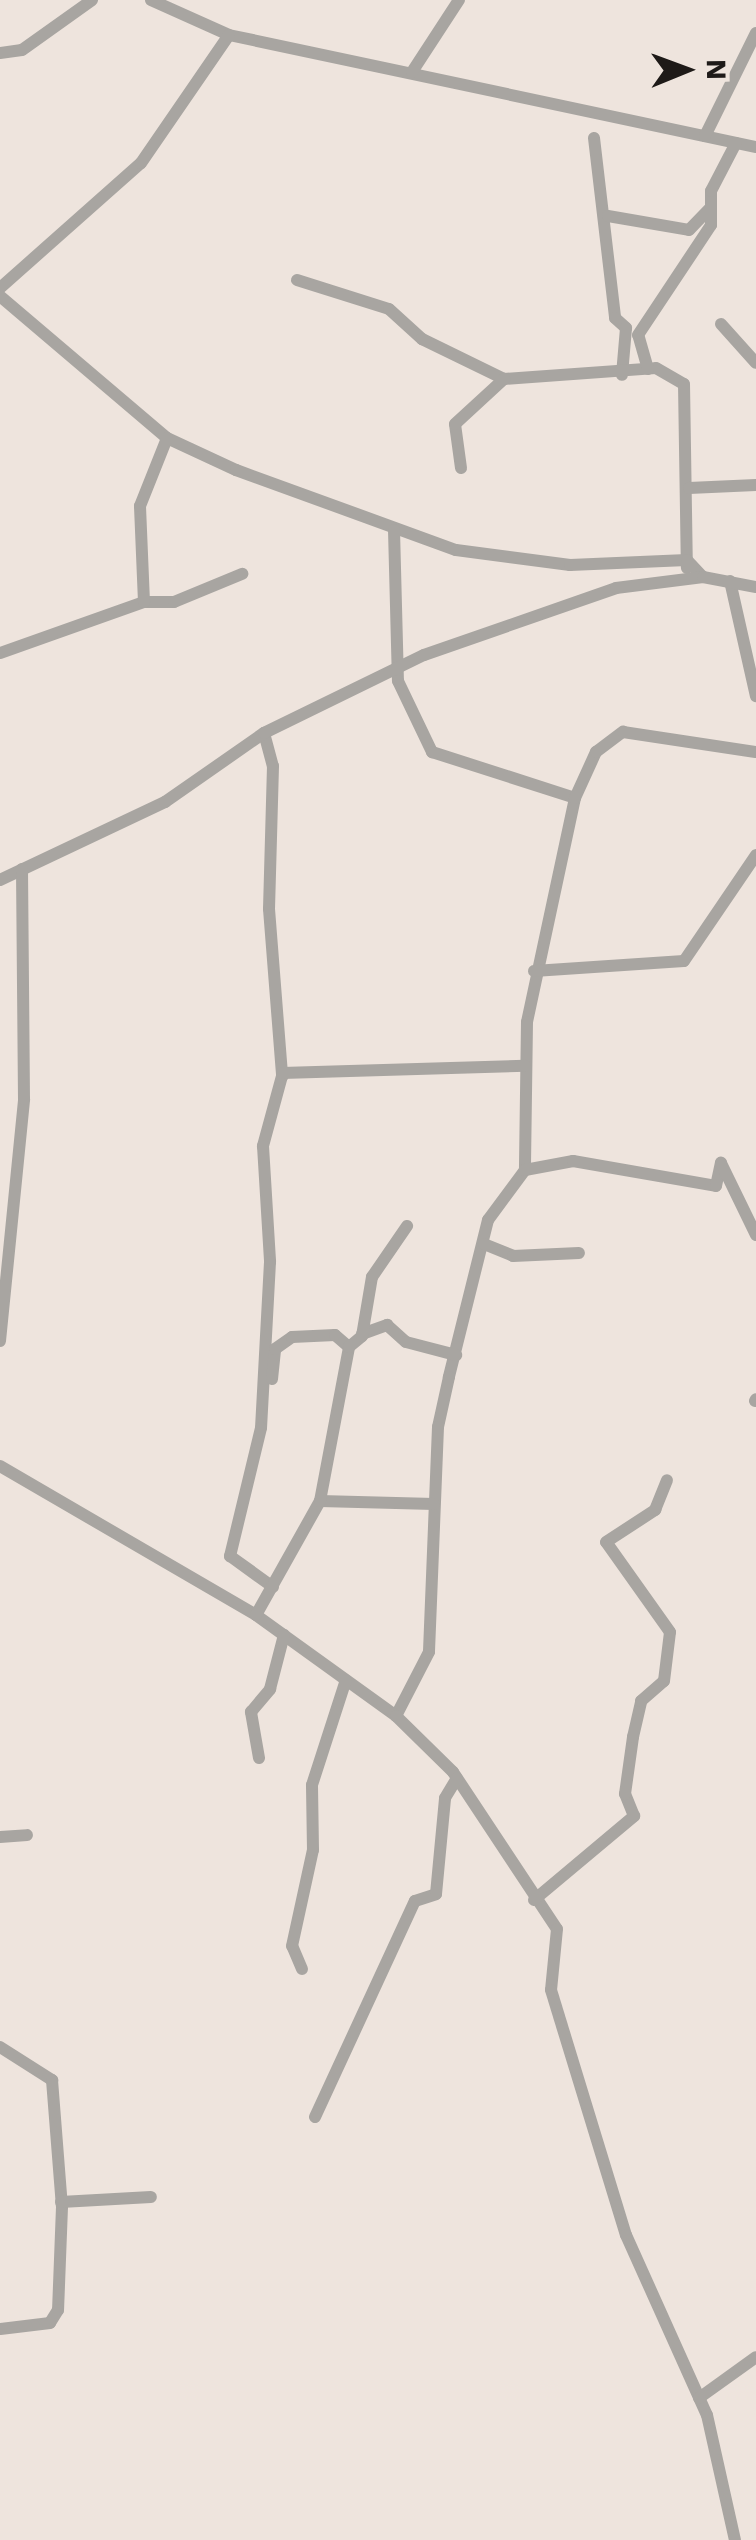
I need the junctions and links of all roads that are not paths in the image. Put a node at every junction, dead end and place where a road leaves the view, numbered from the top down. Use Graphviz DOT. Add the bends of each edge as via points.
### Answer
graph roads {
  1 [pos="92,0"];
  2 [pos="151,0"];
  3 [pos="460,0"];
  4 [pos="756,33"];
  5 [pos="229,35"];
  6 [pos="0,54"];
  7 [pos="412,72"];
  8 [pos="705,136"];
  9 [pos="594,138"];
  10 [pos="736,143"];
  11 [pos="756,147"];
  12 [pos="712,206"];
  13 [pos="608,216"];
  14 [pos="297,280"];
  15 [pos="0,288"];
  16 [pos="0,296"];
  17 [pos="722,324"];
  18 [pos="756,363"];
  19 [pos="648,369"];
  20 [pos="622,375"];
  21 [pos="504,379"];
  22 [pos="167,438"];
  23 [pos="461,468"];
  24 [pos="756,485"];
  25 [pos="689,488"];
  26 [pos="394,530"];
  27 [pos="688,560"];
  28 [pos="242,574"];
  29 [pos="703,576"];
  30 [pos="730,581"];
  31 [pos="685,584"];
  32 [pos="756,587"];
  33 [pos="144,602"];
  34 [pos="0,653"];
  35 [pos="398,670"];
  36 [pos="756,696"];
  37 [pos="264,733"];
  38 [pos="756,752"];
  39 [pos="575,798"];
  40 [pos="756,855"];
  41 [pos="22,869"];
  42 [pos="0,880"];
  43 [pos="534,972"];
  44 [pos="526,1066"];
  45 [pos="282,1073"];
  46 [pos="525,1170"];
  47 [pos="407,1226"];
  48 [pos="756,1234"];
  49 [pos="484,1244"];
  50 [pos="579,1253"];
  51 [pos="362,1334"];
  52 [pos="0,1342"];
  53 [pos="349,1347"];
  54 [pos="456,1355"];
  55 [pos="261,1428"];
  56 [pos="0,1466"];
  57 [pos="667,1480"];
  58 [pos="320,1500"];
  59 [pos="434,1504"];
  60 [pos="274,1588"];
  61 [pos="256,1615"];
  62 [pos="284,1635"];
  63 [pos="346,1680"];
  64 [pos="396,1716"];
  65 [pos="259,1758"];
  66 [pos="457,1778"];
  67 [pos="26,1835"];
  68 [pos="0,1837"];
  69 [pos="534,1900"];
  70 [pos="302,1968"];
  71 [pos="0,2047"];
  72 [pos="315,2117"];
  73 [pos="151,2197"];
  74 [pos="61,2202"];
  75 [pos="0,2330"];
  76 [pos="756,2357"];
  77 [pos="699,2398"];
  78 [pos="735,2540"];
  1 -- 6 [label="street" via="22,50"];
  2 -- 5 [label="street"];
  3 -- 7 [label="street"];
  4 -- 8 [label="street"];
  5 -- 7 [label="street"];
  5 -- 15 [label="street" via="141,163"];
  7 -- 8 [label="street"];
  8 -- 10 [label="street"];
  9 -- 13 [label="street"];
  10 -- 11 [label="street"];
  10 -- 12 [label="street"];
  12 -- 13 [label="street" via="689,230"];
  12 -- 19 [label="street" via="679,285 638,334"];
  13 -- 20 [label="street" via="615,318 626,328"];
  14 -- 21 [label="street" via="388,309 422,339"];
  16 -- 22 [label="street"];
  17 -- 18 [label="street"];
  19 -- 20 [label="street"];
  19 -- 25 [label="street" via="684,384"];
  20 -- 21 [label="street"];
  21 -- 23 [label="street" via="455,424"];
  22 -- 26 [label="street"];
  22 -- 33 [label="street" via="140,506"];
  24 -- 25 [label="street"];
  25 -- 27 [label="street"];
  26 -- 27 [label="street" via="506,560"];
  26 -- 35 [label="street"];
  27 -- 29 [label="street"];
  27 -- 31 [label="street"];
  28 -- 33 [label="street" via="174,602"];
  29 -- 30 [label="street"];
  29 -- 31 [label="street"];
  30 -- 32 [label="street"];
  30 -- 36 [label="street"];
  31 -- 35 [label="street" via="616,588"];
  33 -- 34 [label="street"];
  35 -- 37 [label="street"];
  35 -- 39 [label="street" via="432,752"];
  37 -- 41 [label="street" via="165,802"];
  37 -- 45 [label="street" via="273,766 268,909"];
  38 -- 39 [label="street" via="623,732 596,752"];
  39 -- 43 [label="street"];
  40 -- 43 [label="street" via="684,961"];
  41 -- 42 [label="street"];
  41 -- 52 [label="street" via="24,1098"];
  43 -- 44 [label="street"];
  44 -- 45 [label="street"];
  44 -- 46 [label="street"];
  45 -- 55 [label="street" via="263,1146 270,1262"];
  46 -- 48 [label="street" via="573,1161 716,1186 721,1163"];
  46 -- 49 [label="street" via="488,1220"];
  47 -- 51 [label="street" via="372,1277"];
  49 -- 50 [label="street" via="513,1256"];
  49 -- 54 [label="street"];
  51 -- 53 [label="street"];
  51 -- 54 [label="street" via="387,1325 406,1342"];
  53 -- 55 [label="street" via="316,1333 275,1350"];
  53 -- 58 [label="street"];
  54 -- 59 [label="street" via="438,1428"];
  55 -- 60 [label="street" via="230,1556"];
  56 -- 61 [label="street"];
  57 -- 69 [label="street" via="655,1510 606,1542 616,1568 643,1587 670,1632 664,1681 641,1701 633,1737 626,1794 634,1816"];
  58 -- 59 [label="street"];
  58 -- 60 [label="street"];
  59 -- 64 [label="street" via="429,1652"];
  60 -- 61 [label="street"];
  61 -- 62 [label="street"];
  62 -- 63 [label="street"];
  62 -- 65 [label="street" via="270,1690 250,1712"];
  63 -- 64 [label="street"];
  63 -- 70 [label="street" via="312,1786 313,1850 292,1946"];
  64 -- 66 [label="street"];
  66 -- 69 [label="street"];
  66 -- 72 [label="street" via="445,1798 436,1894 408,1915"];
  67 -- 68 [label="street"];
  69 -- 77 [label="street" via="557,1929 551,1990 620,2220"];
  71 -- 74 [label="street" via="52,2080"];
  73 -- 74 [label="street"];
  74 -- 75 [label="street" via="58,2310 50,2323"];
  76 -- 77 [label="street"];
  77 -- 78 [label="street"];
}
